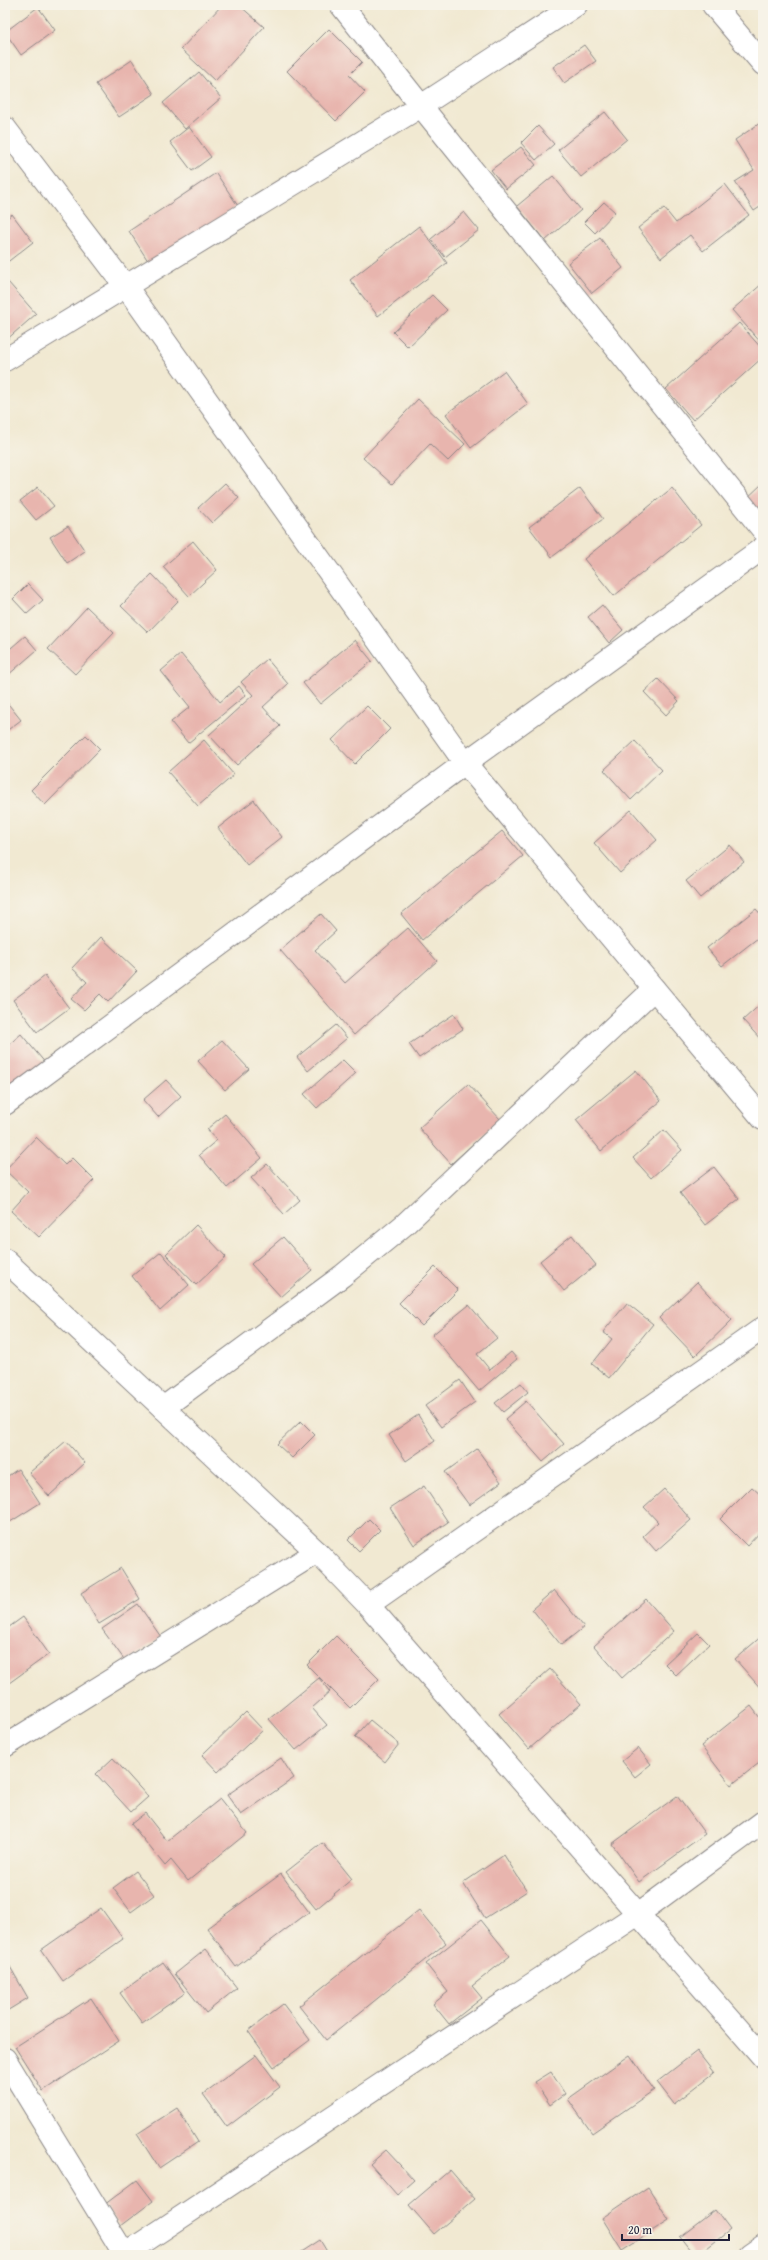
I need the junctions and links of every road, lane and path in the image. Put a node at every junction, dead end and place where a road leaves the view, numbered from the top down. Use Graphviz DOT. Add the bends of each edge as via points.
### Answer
graph roads {
  1 [pos="342,5"];
  2 [pos="576,5"];
  3 [pos="713,5"];
  4 [pos="763,64"];
  5 [pos="421,106"];
  6 [pos="5,128"];
  7 [pos="127,288"];
  8 [pos="5,360"];
  9 [pos="763,530"];
  10 [pos="763,548"];
  11 [pos="465,763"];
  12 [pos="654,989"];
  13 [pos="5,1104"];
  14 [pos="763,1119"];
  15 [pos="5,1260"];
  16 [pos="763,1328"];
  17 [pos="163,1408"];
  18 [pos="317,1552"];
  19 [pos="368,1605"];
  20 [pos="5,1746"];
  21 [pos="763,1822"];
  22 [pos="638,1914"];
  23 [pos="763,2057"];
  24 [pos="5,2059"];
  25 [pos="763,2246"];
  26 [pos="125,2255"];
  27 [pos="750,2255"];
  1 -- 5 [label="street"];
  2 -- 5 [label="street"];
  3 -- 4 [label="street"];
  5 -- 7 [label="street"];
  5 -- 9 [label="street"];
  6 -- 7 [label="street"];
  7 -- 8 [label="street"];
  7 -- 11 [label="street"];
  10 -- 11 [label="street"];
  11 -- 12 [label="street"];
  11 -- 13 [label="street"];
  12 -- 14 [label="street"];
  12 -- 17 [label="street" via="404,1225 342,1276"];
  15 -- 17 [label="street"];
  16 -- 19 [label="street"];
  17 -- 18 [label="street"];
  18 -- 19 [label="street"];
  18 -- 20 [label="street"];
  19 -- 22 [label="street"];
  21 -- 22 [label="street"];
  22 -- 23 [label="street"];
  22 -- 26 [label="street"];
  24 -- 26 [label="street"];
  25 -- 27 [label="street"];
}
